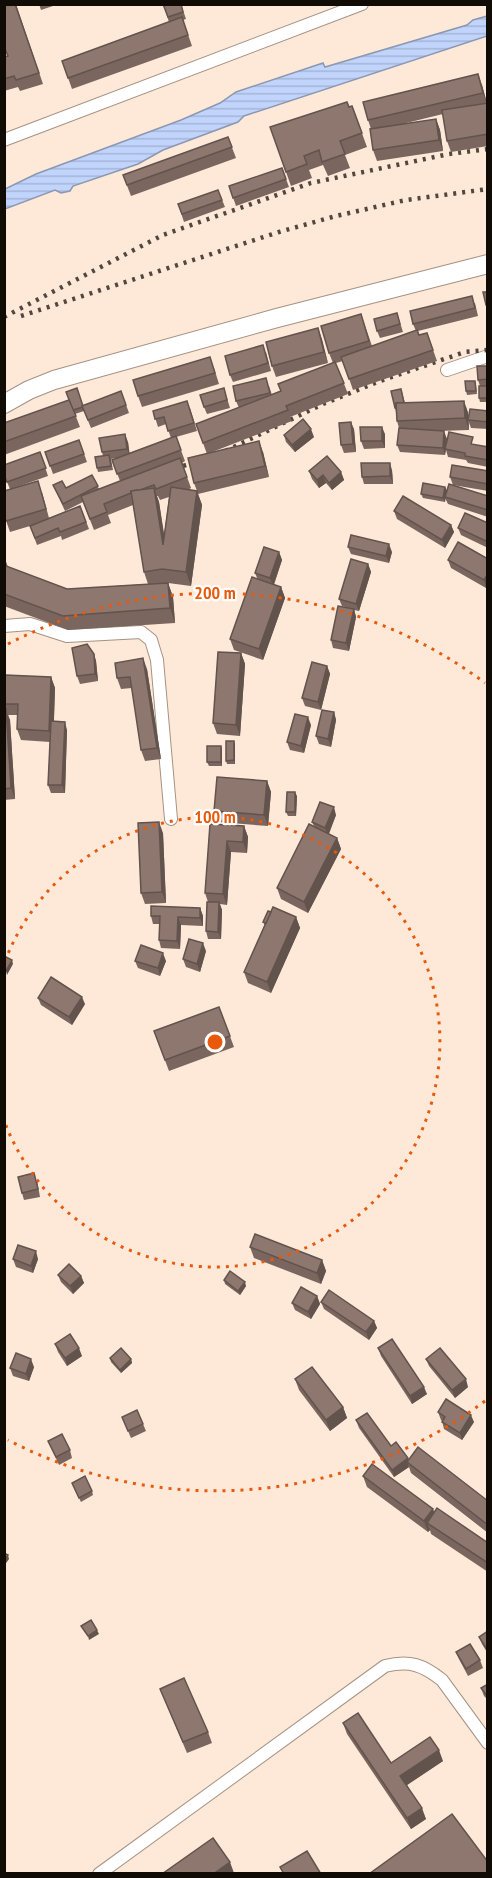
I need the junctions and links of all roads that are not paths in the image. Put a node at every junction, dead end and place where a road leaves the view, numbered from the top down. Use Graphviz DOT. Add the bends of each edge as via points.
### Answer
graph roads {
  1 [pos="362,4"];
  2 [pos="4,140"];
  3 [pos="488,264"];
  4 [pos="488,356"];
  5 [pos="447,370"];
  6 [pos="4,404"];
  7 [pos="4,626"];
  8 [pos="171,819"];
  9 [pos="488,1743"];
  10 [pos="99,1874"];
  1 -- 2 [label="street"];
  3 -- 6 [label="main road" via="54,380"];
  4 -- 5 [label="street"];
  7 -- 8 [label="street" via="30,624 67,636 141,632 151,640 157,660"];
  9 -- 10 [label="street" via="433,1673 419,1665 385,1666"];
}
